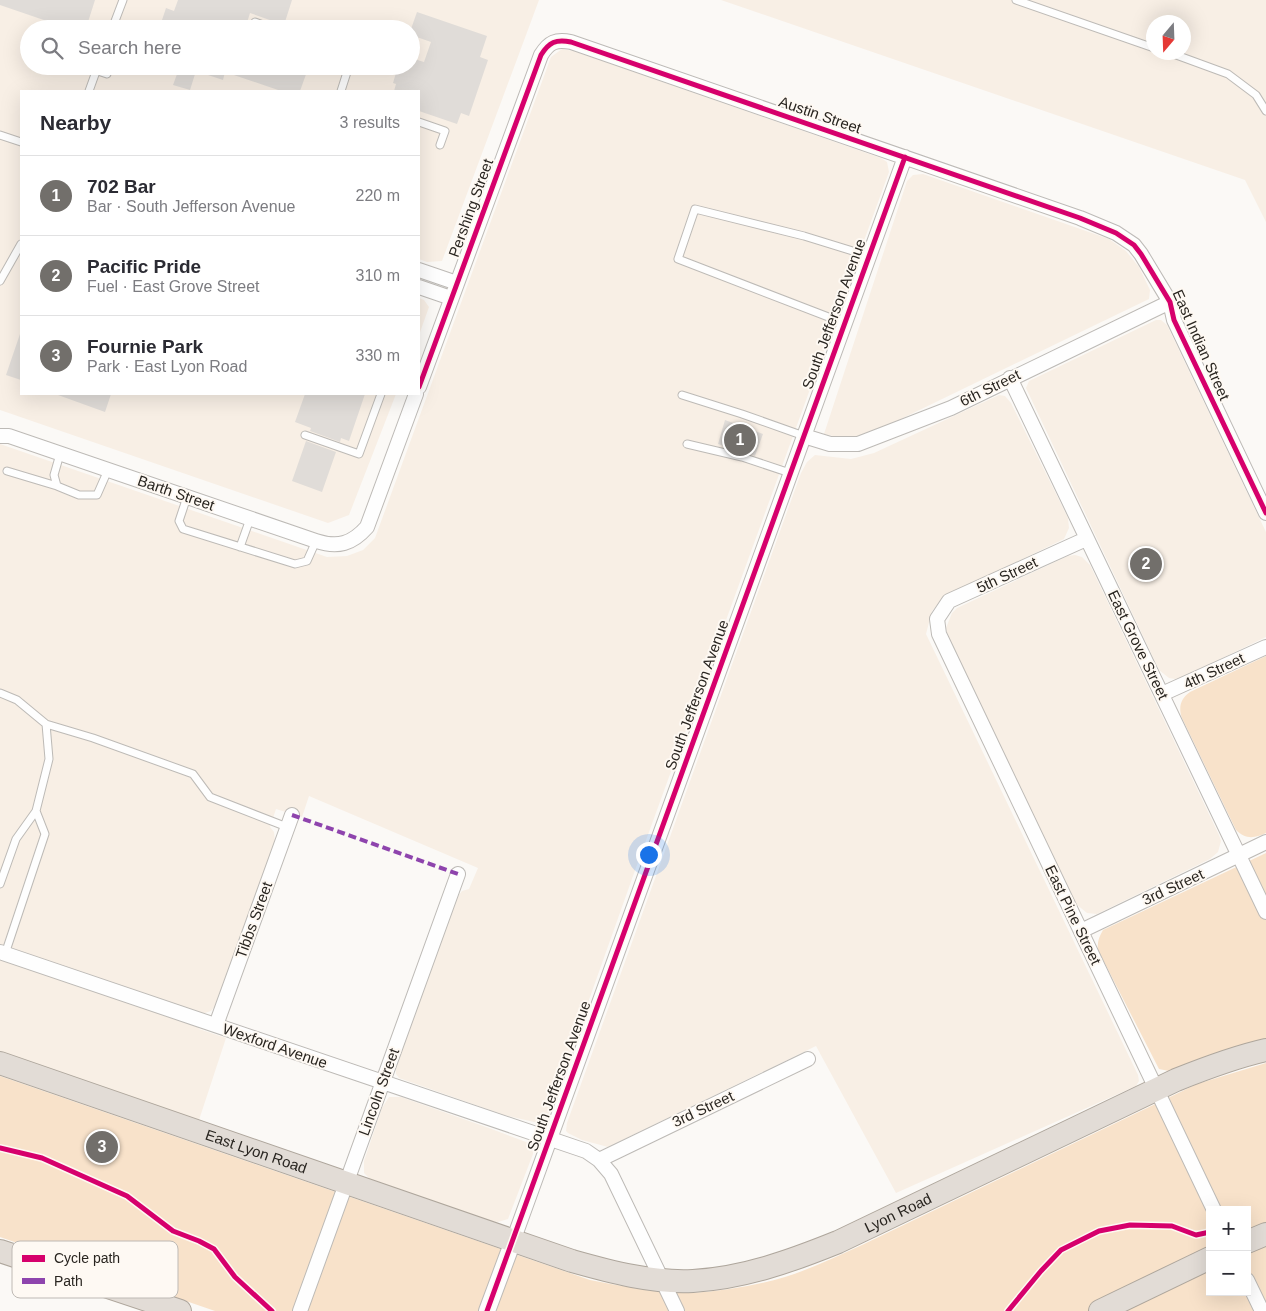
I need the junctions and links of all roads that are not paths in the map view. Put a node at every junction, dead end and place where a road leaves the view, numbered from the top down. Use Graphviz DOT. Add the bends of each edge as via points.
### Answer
graph roads {
  1 [pos="123,0"];
  2 [pos="1016,0"];
  3 [pos="115,20"];
  4 [pos="552,42"];
  5 [pos="1146,45"];
  6 [pos="1190,60"];
  7 [pos="94,75"];
  8 [pos="347,75"];
  9 [pos="88,90"];
  10 [pos="341,90"];
  11 [pos="1266,110"];
  12 [pos="420,122"];
  13 [pos="0,135"];
  14 [pos="20,142"];
  15 [pos="440,145"];
  16 [pos="905,157"];
  17 [pos="1080,218"];
  18 [pos="20,246"];
  19 [pos="868,256"];
  20 [pos="420,270"];
  21 [pos="0,281"];
  22 [pos="457,283"];
  23 [pos="420,287"];
  24 [pos="451,298"];
  25 [pos="1170,302"];
  26 [pos="844,323"];
  27 [pos="1010,378"];
  28 [pos="420,384"];
  29 [pos="381,395"];
  30 [pos="416,395"];
  31 [pos="682,395"];
  32 [pos="305,435"];
  33 [pos="0,436"];
  34 [pos="804,436"];
  35 [pos="687,444"];
  36 [pos="60,454"];
  37 [pos="108,470"];
  38 [pos="7,471"];
  39 [pos="790,473"];
  40 [pos="58,486"];
  41 [pos="186,497"];
  42 [pos="1266,513"];
  43 [pos="250,519"];
  44 [pos="1086,539"];
  45 [pos="316,541"];
  46 [pos="240,547"];
  47 [pos="937,619"];
  48 [pos="1266,647"];
  49 [pos="0,693"];
  50 [pos="1162,694"];
  51 [pos="46,724"];
  52 [pos="36,811"];
  53 [pos="289,821"];
  54 [pos="1266,842"];
  55 [pos="1240,855"];
  56 [pos="458,874"];
  57 [pos="0,884"];
  58 [pos="1266,912"];
  59 [pos="1081,931"];
  60 [pos="3,953"];
  61 [pos="216,1025"];
  62 [pos="1266,1050"];
  63 [pos="808,1059"];
  64 [pos="0,1063"];
  65 [pos="382,1083"];
  66 [pos="1157,1089"];
  67 [pos="550,1139"];
  68 [pos="599,1160"];
  69 [pos="346,1184"];
  70 [pos="1212,1206"];
  71 [pos="1266,1234"];
  72 [pos="1251,1240"];
  73 [pos="513,1242"];
  74 [pos="0,1250"];
  75 [pos="12,1254"];
  76 [pos="1206,1260"];
  77 [pos="662,1280"];
  78 [pos="1251,1288"];
  79 [pos="142,1298"];
  80 [pos="180,1311"];
  81 [pos="300,1311"];
  82 [pos="487,1311"];
  83 [pos="677,1311"];
  84 [pos="1100,1311"];
  85 [pos="1262,1311"];
  1 -- 3 [label="lane"];
  2 -- 5 [label="lane"];
  4 -- 16 [label="street, Austin Street" via="571,42"];
  4 -- 22 [label="street, Pershing Street" via="541,55"];
  6 -- 11 [label="lane" via="1228,74 1256,95"];
  7 -- 9 [label="lane"];
  8 -- 10 [label="lane"];
  12 -- 15 [label="lane" via="445,131"];
  13 -- 14 [label="lane"];
  16 -- 17 [label="street, Austin Street"];
  16 -- 19 [label="street, South Jefferson Avenue"];
  17 -- 25 [label="street, East Indian Street" via="1116,232 1134,244"];
  18 -- 21 [label="lane"];
  19 -- 26 [label="street, South Jefferson Avenue"];
  19 -- 26 [label="lane" via="795,233 695,208 678,258"];
  20 -- 22 [label="street"];
  22 -- 24 [label="street, Pershing Street"];
  23 -- 24 [label="street"];
  24 -- 28 [label="street, Pershing Street"];
  25 -- 27 [label="street, 6th Street"];
  25 -- 42 [label="street, East Indian Street" via="1174,320"];
  26 -- 34 [label="street, South Jefferson Avenue"];
  27 -- 34 [label="street, 6th Street" via="951,408 858,444 830,444"];
  27 -- 44 [label="street, East Grove Street"];
  29 -- 32 [label="lane" via="359,454"];
  30 -- 45 [label="street, Barth Street" via="367,527 353,540 340,544"];
  31 -- 34 [label="lane"];
  33 -- 36 [label="street, Barth Street" via="10,436"];
  34 -- 39 [label="street, South Jefferson Avenue"];
  35 -- 39 [label="lane" via="742,456"];
  36 -- 37 [label="street, Barth Street"];
  36 -- 40 [label="lane" via="54,475"];
  37 -- 40 [label="lane" via="96,494 80,495"];
  37 -- 41 [label="street, Barth Street"];
  38 -- 40 [label="lane"];
  39 -- 67 [label="street, South Jefferson Avenue"];
  41 -- 43 [label="street, Barth Street"];
  41 -- 46 [label="lane" via="179,521 183,529"];
  43 -- 45 [label="street, Barth Street"];
  43 -- 46 [label="lane"];
  44 -- 47 [label="street, 5th Street" via="949,601"];
  44 -- 50 [label="street, East Grove Street"];
  45 -- 46 [label="lane" via="307,562 295,564"];
  47 -- 59 [label="street, East Pine Street" via="938,634"];
  48 -- 50 [label="street, 4th Street"];
  49 -- 51 [label="lane" via="17,700"];
  50 -- 55 [label="street, East Grove Street"];
  51 -- 52 [label="lane" via="49,759"];
  51 -- 53 [label="lane" via="193,774 210,797"];
  52 -- 57 [label="lane" via="16,839"];
  52 -- 60 [label="lane" via="44,834"];
  53 -- 61 [label="street, Tibbs Street"];
  54 -- 55 [label="street, 3rd Street"];
  55 -- 58 [label="street, East Grove Street"];
  55 -- 59 [label="street, 3rd Street"];
  56 -- 65 [label="street, Lincoln Street"];
  59 -- 66 [label="street, East Pine Street"];
  60 -- 61 [label="street, Wexford Avenue"];
  61 -- 65 [label="street, Wexford Avenue"];
  62 -- 66 [label="highway, Lyon Road" via="1211,1066"];
  63 -- 68 [label="street, 3rd Street"];
  64 -- 69 [label="highway, East Lyon Road"];
  65 -- 67 [label="street, Wexford Avenue"];
  65 -- 69 [label="street, Lincoln Street"];
  66 -- 70 [label="street, East Pine Street"];
  66 -- 77 [label="highway, Lyon Road" via="804,1256 768,1269 730,1276 693,1281"];
  67 -- 68 [label="street, Wexford Avenue" via="586,1151"];
  67 -- 73 [label="street, South Jefferson Avenue"];
  68 -- 77 [label="street" via="611,1174"];
  69 -- 73 [label="highway, East Lyon Road"];
  69 -- 81 [label="street, Lincoln Street"];
  71 -- 72 [label="highway"];
  73 -- 77 [label="highway, Lyon Road" via="618,1274"];
  73 -- 82 [label="street"];
  74 -- 75 [label="highway"];
  76 -- 84 [label="highway"];
  77 -- 83 [label="street"];
  78 -- 85 [label="street"];
  79 -- 80 [label="highway"];
}
